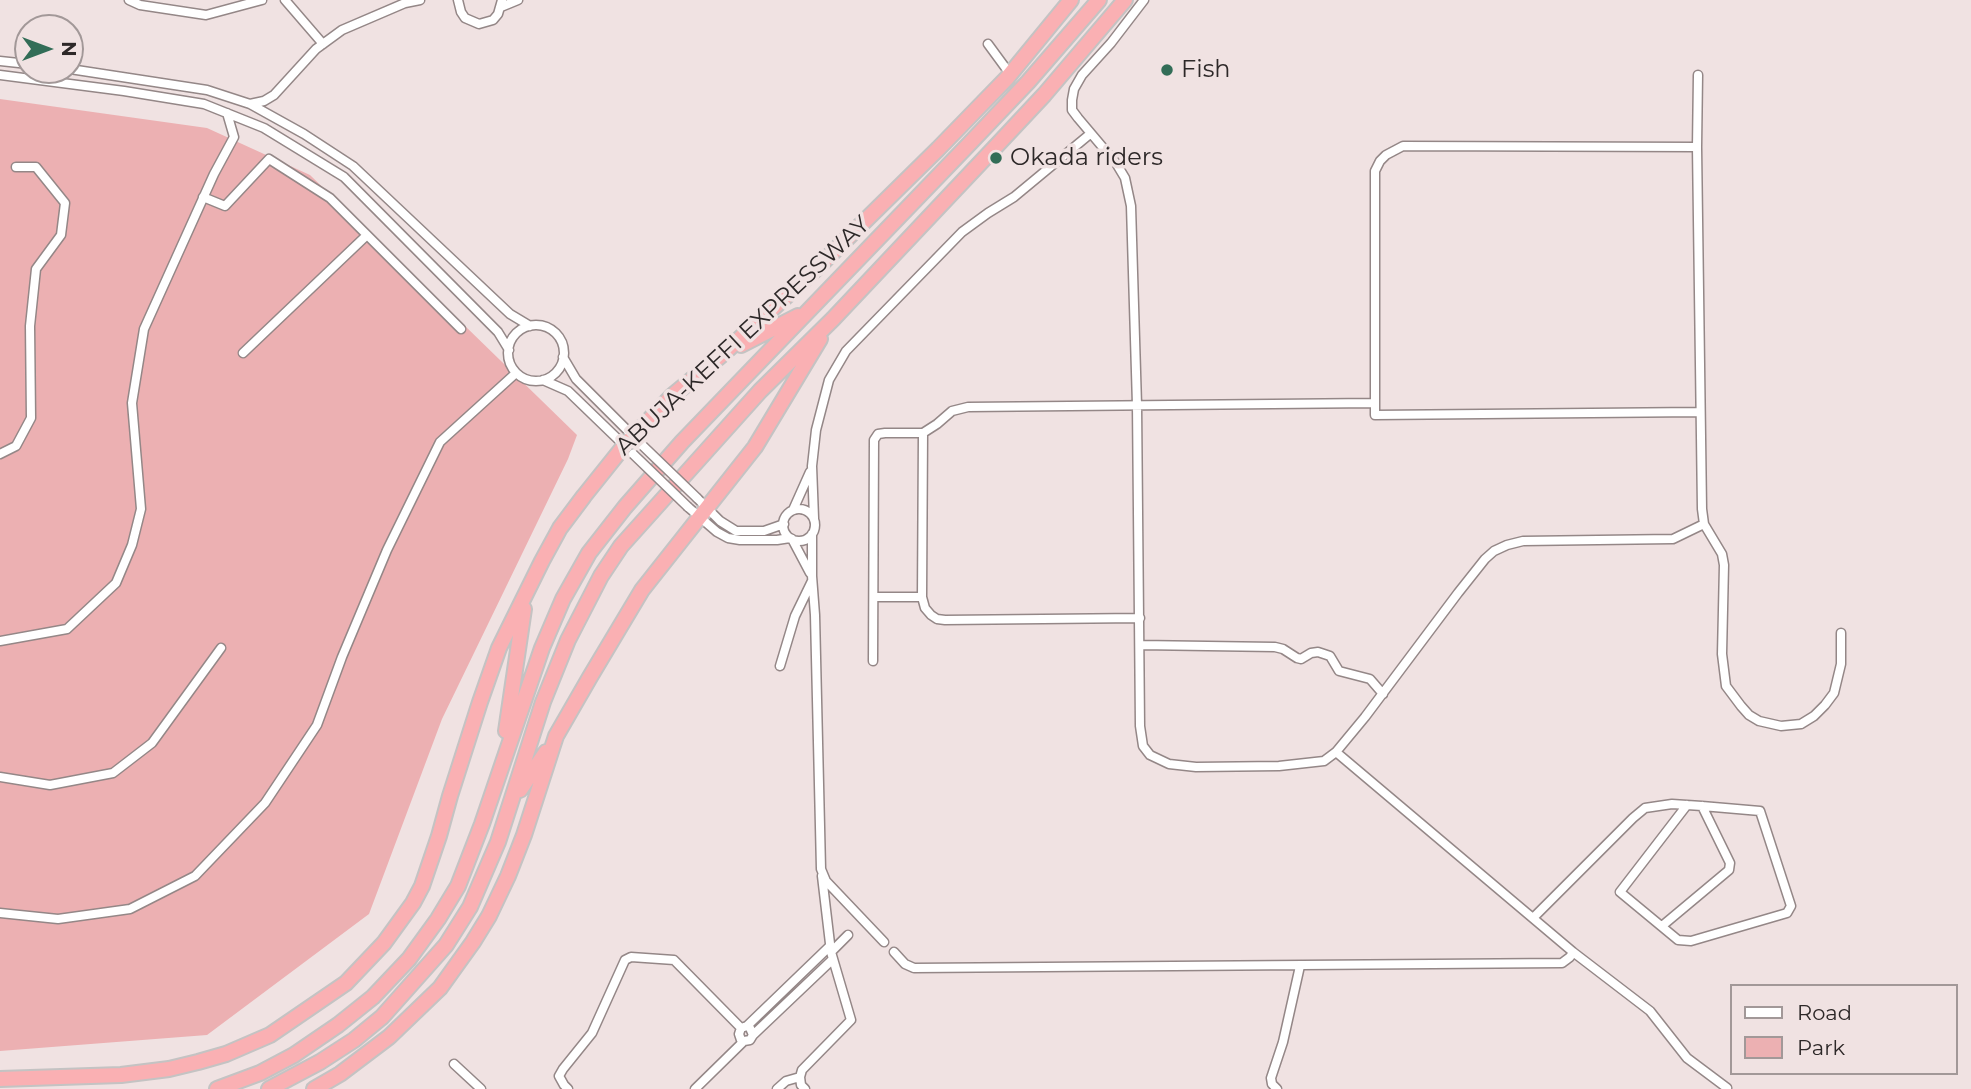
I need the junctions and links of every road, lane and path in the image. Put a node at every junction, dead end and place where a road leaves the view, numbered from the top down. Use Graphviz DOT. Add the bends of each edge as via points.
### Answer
graph roads {
  1 [pos="129,0"];
  2 [pos="262,0"];
  3 [pos="285,0"];
  4 [pos="420,0"];
  5 [pos="458,0"];
  6 [pos="519,0"];
  7 [pos="1071,0"];
  8 [pos="1099,0"];
  9 [pos="1125,0"];
  10 [pos="1144,0"];
  11 [pos="407,2"];
  12 [pos="502,4"];
  13 [pos="323,44"];
  14 [pos="988,44"];
  15 [pos="84,71"];
  16 [pos="1010,74"];
  17 [pos="0,75"];
  18 [pos="1698,75"];
  19 [pos="250,104"];
  20 [pos="227,113"];
  21 [pos="1090,134"];
  22 [pos="1697,147"];
  23 [pos="16,167"];
  24 [pos="203,197"];
  25 [pos="367,235"];
  26 [pos="807,311"];
  27 [pos="833,319"];
  28 [pos="530,326"];
  29 [pos="461,329"];
  30 [pos="509,349"];
  31 [pos="243,353"];
  32 [pos="724,353"];
  33 [pos="563,357"];
  34 [pos="516,373"];
  35 [pos="543,380"];
  36 [pos="1374,403"];
  37 [pos="1137,405"];
  38 [pos="1699,412"];
  39 [pos="923,433"];
  40 [pos="633,446"];
  41 [pos="0,454"];
  42 [pos="812,466"];
  43 [pos="701,508"];
  44 [pos="793,510"];
  45 [pos="814,518"];
  46 [pos="783,524"];
  47 [pos="1704,524"];
  48 [pos="813,534"];
  49 [pos="791,538"];
  50 [pos="812,578"];
  51 [pos="526,593"];
  52 [pos="875,597"];
  53 [pos="922,597"];
  54 [pos="1140,618"];
  55 [pos="1841,633"];
  56 [pos="0,641"];
  57 [pos="1140,645"];
  58 [pos="221,648"];
  59 [pos="873,661"];
  60 [pos="780,666"];
  61 [pos="1383,694"];
  62 [pos="556,736"];
  63 [pos="1336,752"];
  64 [pos="500,769"];
  65 [pos="0,777"];
  66 [pos="512,800"];
  67 [pos="1687,806"];
  68 [pos="1702,806"];
  69 [pos="821,869"];
  70 [pos="0,913"];
  71 [pos="1534,917"];
  72 [pos="1662,926"];
  73 [pos="848,935"];
  74 [pos="884,942"];
  75 [pos="1573,951"];
  76 [pos="894,952"];
  77 [pos="832,953"];
  78 [pos="1300,966"];
  79 [pos="744,1027"];
  80 [pos="753,1035"];
  81 [pos="744,1041"];
  82 [pos="454,1064"];
  83 [pos="0,1079"];
  84 [pos="802,1084"];
  85 [pos="1727,1088"];
  86 [pos="217,1089"];
  87 [pos="269,1089"];
  88 [pos="314,1089"];
  89 [pos="481,1089"];
  90 [pos="568,1089"];
  91 [pos="695,1089"];
  92 [pos="776,1089"];
  93 [pos="1277,1089"];
  1 -- 2 [label="street" via="206,15"];
  3 -- 13 [label="street"];
  4 -- 11 [label="street"];
  5 -- 12 [label="street" via="465,18 479,24 493,20"];
  6 -- 12 [label="street"];
  7 -- 16 [label="highway, ABUJA-KEFFI EXPRESSWAY"];
  8 -- 26 [label="highway, ABUJA-KEFFI EXPRESSWAY" via="1028,82"];
  9 -- 27 [label="highway, ABUJA-KEFFI EXPRESSWAY" via="1009,133"];
  10 -- 21 [label="street" via="1074,89 1072,110"];
  11 -- 13 [label="street" via="341,30"];
  13 -- 19 [label="street" via="274,95"];
  14 -- 16 [label="street"];
  15 -- 19 [label="street" via="207,90"];
  16 -- 32 [label="highway, ABUJA-KEFFI EXPRESSWAY" via="818,267"];
  17 -- 20 [label="street" via="204,104"];
  18 -- 22 [label="street"];
  19 -- 28 [label="street" via="353,166 510,314"];
  20 -- 24 [label="street" via="234,137"];
  20 -- 30 [label="street" via="264,128 344,177 498,332"];
  21 -- 37 [label="street" via="1116,163 1129,193"];
  21 -- 42 [label="street" via="1014,197 962,232 846,351 825,392"];
  22 -- 36 [label="street" via="1403,146 1386,155 1375,171"];
  22 -- 38 [label="street"];
  23 -- 41 [label="street" via="36,167 65,203 61,235 36,269 30,326 31,418 16,446"];
  24 -- 25 [label="street" via="225,206 268,159 330,198"];
  24 -- 56 [label="street" via="144,329 132,403 141,509 116,583 67,629"];
  25 -- 29 [label="street"];
  25 -- 31 [label="street"];
  26 -- 32 [label="highway"];
  26 -- 64 [label="highway, ABUJA-KEFFI EXPRESSWAY" via="682,442 589,553 542,648"];
  27 -- 43 [label="highway" via="755,447"];
  27 -- 66 [label="highway, ABUJA-KEFFI EXPRESSWAY" via="760,391 614,556 568,640"];
  28 -- 30 [label="street" via="515,334"];
  28 -- 33 [label="street" via="555,333"];
  30 -- 34 [label="street"];
  32 -- 40 [label="highway, ABUJA-KEFFI EXPRESSWAY" via="673,396"];
  33 -- 35 [label="street" via="557,371"];
  33 -- 40 [label="street"];
  34 -- 35 [label="street" via="529,380"];
  34 -- 70 [label="street" via="440,442 387,550 317,725 265,803 195,876 130,909 58,919"];
  35 -- 40 [label="street" via="568,391"];
  36 -- 37 [label="street"];
  36 -- 38 [label="street" via="1375,415"];
  37 -- 39 [label="street" via="968,407 952,411"];
  37 -- 54 [label="street"];
  38 -- 47 [label="street"];
  39 -- 52 [label="street" via="885,433 874,440"];
  39 -- 53 [label="street"];
  40 -- 43 [label="street, bridge"];
  40 -- 43 [label="street, bridge" via="688,507"];
  40 -- 51 [label="highway, ABUJA-KEFFI EXPRESSWAY" via="561,528"];
  42 -- 44 [label="street"];
  42 -- 45 [label="street"];
  43 -- 46 [label="street" via="736,531 764,531"];
  43 -- 49 [label="street" via="716,532 734,539"];
  43 -- 62 [label="highway" via="642,590"];
  44 -- 45 [label="street" via="805,510"];
  44 -- 46 [label="street"];
  45 -- 48 [label="street"];
  46 -- 49 [label="street"];
  47 -- 55 [label="street" via="1724,565 1726,685 1749,715 1781,726 1801,724 1814,716 1834,693 1841,664"];
  47 -- 61 [label="street" via="1674,539 1524,541 1494,551"];
  48 -- 49 [label="street" via="801,541"];
  48 -- 50 [label="street"];
  49 -- 50 [label="street"];
  50 -- 60 [label="street"];
  50 -- 69 [label="street"];
  51 -- 64 [label="highway"];
  51 -- 83 [label="highway, ABUJA-KEFFI EXPRESSWAY" via="499,648 422,886 384,943 346,983 270,1035 226,1055 121,1075"];
  52 -- 53 [label="street"];
  52 -- 59 [label="street"];
  53 -- 54 [label="street" via="928,612 945,620"];
  54 -- 57 [label="street"];
  57 -- 61 [label="street" via="1275,647 1301,659 1318,652 1330,656 1339,671 1370,679"];
  57 -- 63 [label="street" via="1143,746 1161,762 1196,767 1279,766 1316,763"];
  58 -- 65 [label="street" via="152,743 113,773 50,785"];
  61 -- 63 [label="street"];
  62 -- 66 [label="highway"];
  62 -- 88 [label="highway" via="508,876 473,942 440,988 389,1037"];
  63 -- 71 [label="street"];
  64 -- 86 [label="highway, ABUJA-KEFFI EXPRESSWAY" via="458,886 409,959 338,1026 260,1073"];
  66 -- 87 [label="highway, ABUJA-KEFFI EXPRESSWAY" via="470,907 446,946 382,1017 354,1040"];
  67 -- 68 [label="street"];
  67 -- 71 [label="street" via="1645,808"];
  67 -- 72 [label="street" via="1620,892"];
  68 -- 72 [label="street" via="1730,863 1729,870"];
  68 -- 72 [label="street" via="1760,811 1791,906 1787,913 1690,941 1678,940"];
  69 -- 74 [label="street" via="826,881"];
  69 -- 77 [label="street"];
  71 -- 75 [label="street"];
  73 -- 77 [label="street"];
  75 -- 78 [label="street" via="1562,963"];
  75 -- 85 [label="street" via="1650,1011 1687,1058"];
  76 -- 78 [label="street" via="914,968"];
  77 -- 79 [label="street"];
  77 -- 80 [label="street" via="821,971"];
  77 -- 84 [label="street" via="851,1020 802,1070"];
  78 -- 93 [label="street" via="1271,1078"];
  79 -- 80 [label="street"];
  79 -- 81 [label="street" via="738,1034"];
  79 -- 90 [label="street" via="674,960 631,957 625,960 592,1033 559,1076"];
  80 -- 81 [label="street"];
  81 -- 91 [label="street"];
  82 -- 89 [label="street"];
  84 -- 92 [label="street" via="786,1082"];
}
